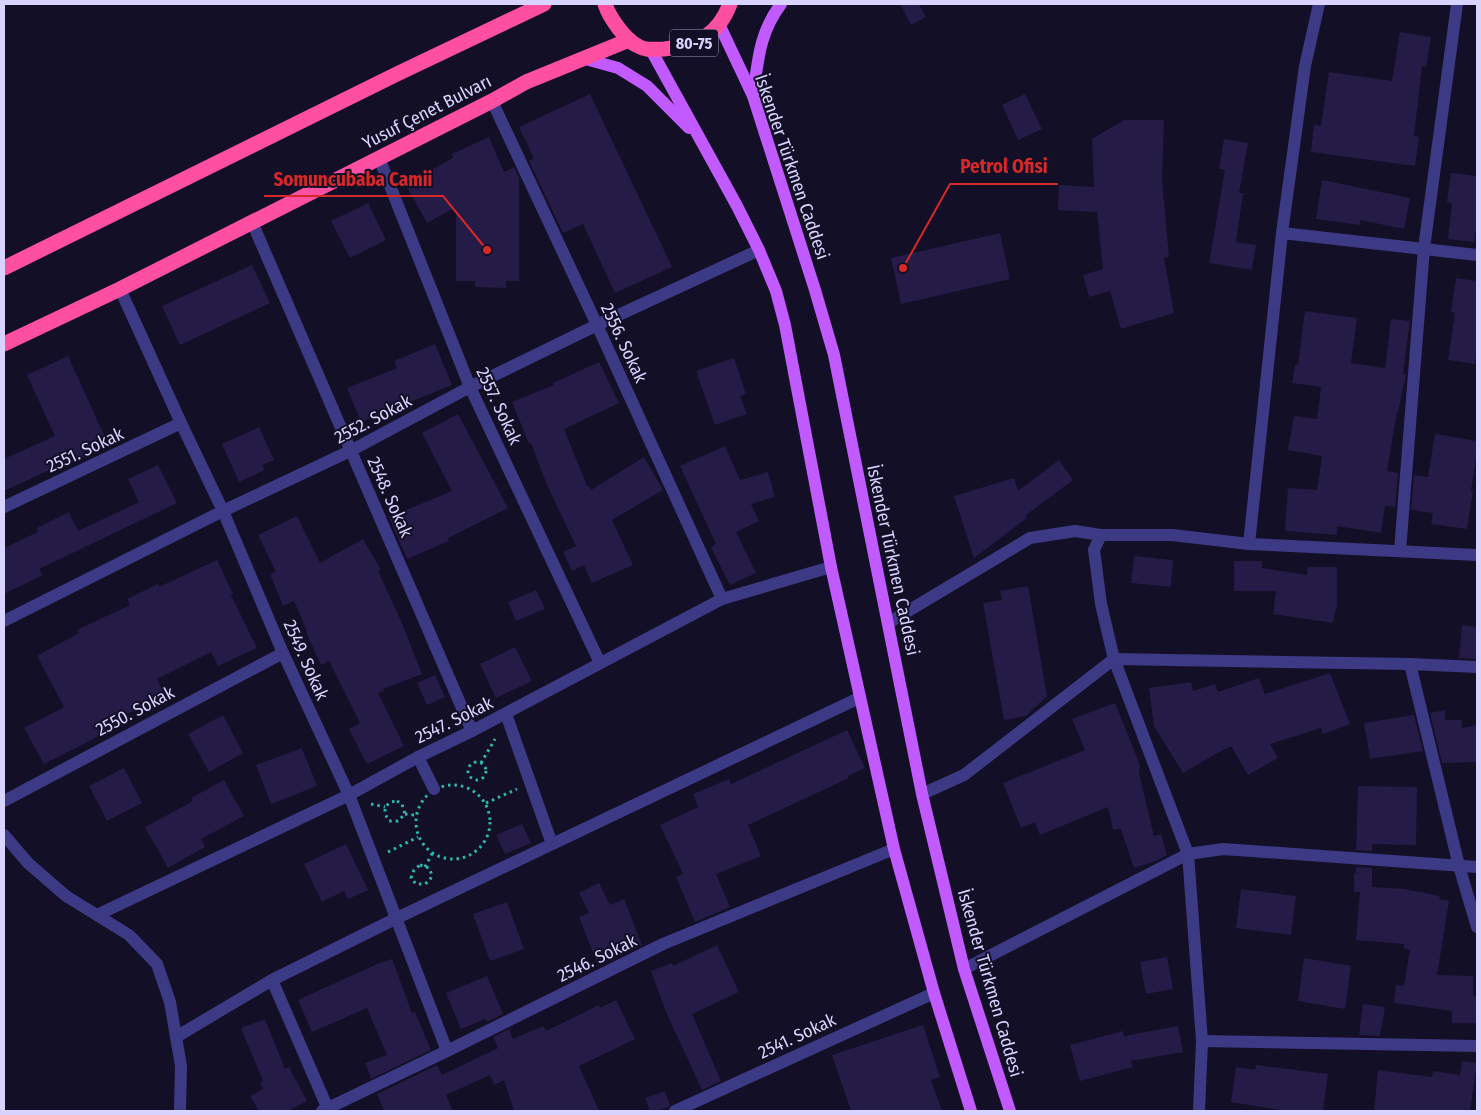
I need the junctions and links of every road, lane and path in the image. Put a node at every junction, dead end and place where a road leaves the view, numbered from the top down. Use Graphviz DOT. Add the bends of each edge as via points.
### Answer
graph roads {
  1 [pos="605,4"];
  2 [pos="730,4"];
  3 [pos="781,4"];
  4 [pos="1319,4"];
  5 [pos="1458,4"];
  6 [pos="537,6"];
  7 [pos="719,24"];
  8 [pos="629,40"];
  9 [pos="651,50"];
  10 [pos="582,58"];
  11 [pos="753,96"];
  12 [pos="492,101"];
  13 [pos="702,140"];
  14 [pos="379,158"];
  15 [pos="252,222"];
  16 [pos="1282,233"];
  17 [pos="1424,248"];
  18 [pos="759,250"];
  19 [pos="1477,254"];
  20 [pos="4,268"];
  21 [pos="120,289"];
  22 [pos="597,325"];
  23 [pos="4,344"];
  24 [pos="470,387"];
  25 [pos="182,423"];
  26 [pos="350,451"];
  27 [pos="4,508"];
  28 [pos="224,511"];
  29 [pos="1101,535"];
  30 [pos="1249,544"];
  31 [pos="1400,551"];
  32 [pos="1477,556"];
  33 [pos="831,567"];
  34 [pos="722,600"];
  35 [pos="4,621"];
  36 [pos="888,623"];
  37 [pos="283,653"];
  38 [pos="1114,659"];
  39 [pos="600,663"];
  40 [pos="1410,664"];
  41 [pos="1477,667"];
  42 [pos="860,698"];
  43 [pos="506,714"];
  44 [pos="472,731"];
  45 [pos="498,734"];
  46 [pos="490,738"];
  47 [pos="501,743"];
  48 [pos="418,757"];
  49 [pos="481,763"];
  50 [pos="473,780"];
  51 [pos="434,788"];
  52 [pos="469,789"];
  53 [pos="922,794"];
  54 [pos="349,795"];
  55 [pos="521,797"];
  56 [pos="374,798"];
  57 [pos="4,801"];
  58 [pos="486,804"];
  59 [pos="385,808"];
  60 [pos="405,814"];
  61 [pos="415,815"];
  62 [pos="4,835"];
  63 [pos="418,837"];
  64 [pos="552,844"];
  65 [pos="894,849"];
  66 [pos="433,852"];
  67 [pos="1188,854"];
  68 [pos="374,858"];
  69 [pos="1459,866"];
  70 [pos="425,867"];
  71 [pos="1477,867"];
  72 [pos="97,915"];
  73 [pos="397,918"];
  74 [pos="1477,927"];
  75 [pos="964,969"];
  76 [pos="272,980"];
  77 [pos="934,993"];
  78 [pos="176,1037"];
  79 [pos="1202,1041"];
  80 [pos="1477,1046"];
  81 [pos="447,1051"];
  82 [pos="325,1110"];
  83 [pos="180,1111"];
  84 [pos="675,1111"];
  85 [pos="971,1111"];
  86 [pos="1010,1111"];
  87 [pos="1199,1111"];
  1 -- 8 [label="highway, 80-75"];
  2 -- 7 [label="highway, 80-75"];
  3 -- 11 [label="main road" via="762,41"];
  4 -- 16 [label="street" via="1304,66"];
  5 -- 17 [label="street"];
  6 -- 20 [label="highway"];
  7 -- 9 [label="highway, 80-75" via="708,36 694,43 679,48"];
  7 -- 11 [label="main road, İskender Türkmen Caddesi / 80-75"];
  8 -- 9 [label="highway, 80-75"];
  8 -- 10 [label="highway, Yusuf Çenet Bulvarı"];
  9 -- 13 [label="main road, 80-75"];
  10 -- 12 [label="highway, Yusuf Çenet Bulvarı"];
  10 -- 13 [label="main road" via="618,68 647,86"];
  11 -- 36 [label="main road, İskender Türkmen Caddesi / 80-75" via="834,355"];
  12 -- 14 [label="highway, Yusuf Çenet Bulvarı"];
  12 -- 22 [label="street, 2556. Sokak"];
  13 -- 18 [label="main road, 80-75"];
  14 -- 15 [label="highway, Yusuf Çenet Bulvarı"];
  14 -- 24 [label="street, 2557. Sokak"];
  15 -- 21 [label="highway, Yusuf Çenet Bulvarı"];
  15 -- 26 [label="street, 2548. Sokak"];
  16 -- 17 [label="street"];
  16 -- 30 [label="street"];
  17 -- 19 [label="street"];
  17 -- 31 [label="street"];
  18 -- 22 [label="street, 2552. Sokak"];
  18 -- 33 [label="main road, 80-75" via="776,291 785,325"];
  21 -- 23 [label="highway, Yusuf Çenet Bulvarı"];
  21 -- 25 [label="street, 2549. Sokak"];
  22 -- 24 [label="street, 2552. Sokak"];
  22 -- 34 [label="street, 2556. Sokak"];
  24 -- 26 [label="street, 2552. Sokak"];
  24 -- 39 [label="street, 2557. Sokak"];
  25 -- 27 [label="street, 2551. Sokak"];
  25 -- 28 [label="street, 2549. Sokak"];
  26 -- 28 [label="street, 2552. Sokak"];
  26 -- 44 [label="street, 2548. Sokak"];
  28 -- 35 [label="street, 2552. Sokak"];
  28 -- 37 [label="street, 2549. Sokak"];
  29 -- 30 [label="street" via="1172,535"];
  29 -- 36 [label="street" via="1075,531 1030,538"];
  29 -- 38 [label="street" via="1094,550 1100,604"];
  30 -- 31 [label="street"];
  31 -- 32 [label="street"];
  33 -- 34 [label="street, 2547. Sokak"];
  33 -- 42 [label="main road, 80-75"];
  34 -- 39 [label="street, 2547. Sokak"];
  36 -- 53 [label="main road, İskender Türkmen Caddesi / 80-75"];
  37 -- 54 [label="street, 2549. Sokak"];
  37 -- 57 [label="street, 2550. Sokak"];
  38 -- 40 [label="street"];
  38 -- 53 [label="street" via="964,776"];
  38 -- 67 [label="street"];
  39 -- 43 [label="street, 2547. Sokak"];
  40 -- 41 [label="street"];
  40 -- 69 [label="street"];
  42 -- 64 [label="street"];
  42 -- 65 [label="main road, 80-75"];
  43 -- 44 [label="street, 2547. Sokak"];
  43 -- 64 [label="street"];
  44 -- 48 [label="street, 2547. Sokak"];
  45 -- 46 [label="path"];
  45 -- 47 [label="path"];
  45 -- 49 [label="path"];
  48 -- 51 [label="street"];
  48 -- 54 [label="street, 2547. Sokak"];
  49 -- 50 [label="path" via="473,763 468,768"];
  49 -- 50 [label="path" via="487,767 486,777"];
  50 -- 52 [label="path"];
  51 -- 52 [label="path" via="453,784"];
  51 -- 61 [label="path" via="420,803"];
  52 -- 58 [label="path"];
  53 -- 75 [label="main road, İskender Türkmen Caddesi / 80-75"];
  54 -- 68 [label="street, 2549. Sokak"];
  54 -- 72 [label="street, 2547. Sokak"];
  55 -- 58 [label="path" via="518,788"];
  56 -- 59 [label="path" via="366,803"];
  58 -- 66 [label="path" via="490,828 478,849 454,860"];
  59 -- 60 [label="path" via="390,802 397,801 402,804"];
  59 -- 60 [label="path" via="384,814 389,821 398,821"];
  60 -- 61 [label="path"];
  61 -- 63 [label="path"];
  62 -- 72 [label="street" via="28,863 66,896"];
  63 -- 66 [label="path" via="425,848"];
  63 -- 68 [label="path"];
  64 -- 73 [label="street"];
  65 -- 77 [label="main road, 80-75"];
  65 -- 81 [label="street, 2546. Sokak" via="663,944"];
  66 -- 70 [label="path"];
  67 -- 69 [label="street" via="1223,849"];
  67 -- 75 [label="street"];
  67 -- 79 [label="street"];
  68 -- 73 [label="street, 2549. Sokak"];
  69 -- 71 [label="street"];
  69 -- 74 [label="street"];
  70 -- 70 [label="path" via="420,865 414,870 411,878 416,884 430,880 430,868"];
  72 -- 78 [label="street" via="129,935 157,964 170,1002"];
  73 -- 76 [label="street"];
  73 -- 81 [label="street, 2549. Sokak"];
  75 -- 86 [label="main road, İskender Türkmen Caddesi / 80-75"];
  76 -- 78 [label="street"];
  76 -- 82 [label="street"];
  77 -- 84 [label="street, 2541. Sokak"];
  77 -- 85 [label="main road, 80-75"];
  78 -- 83 [label="street" via="181,1066"];
  79 -- 80 [label="street"];
  79 -- 87 [label="street"];
  81 -- 82 [label="street, 2546. Sokak"];
}
